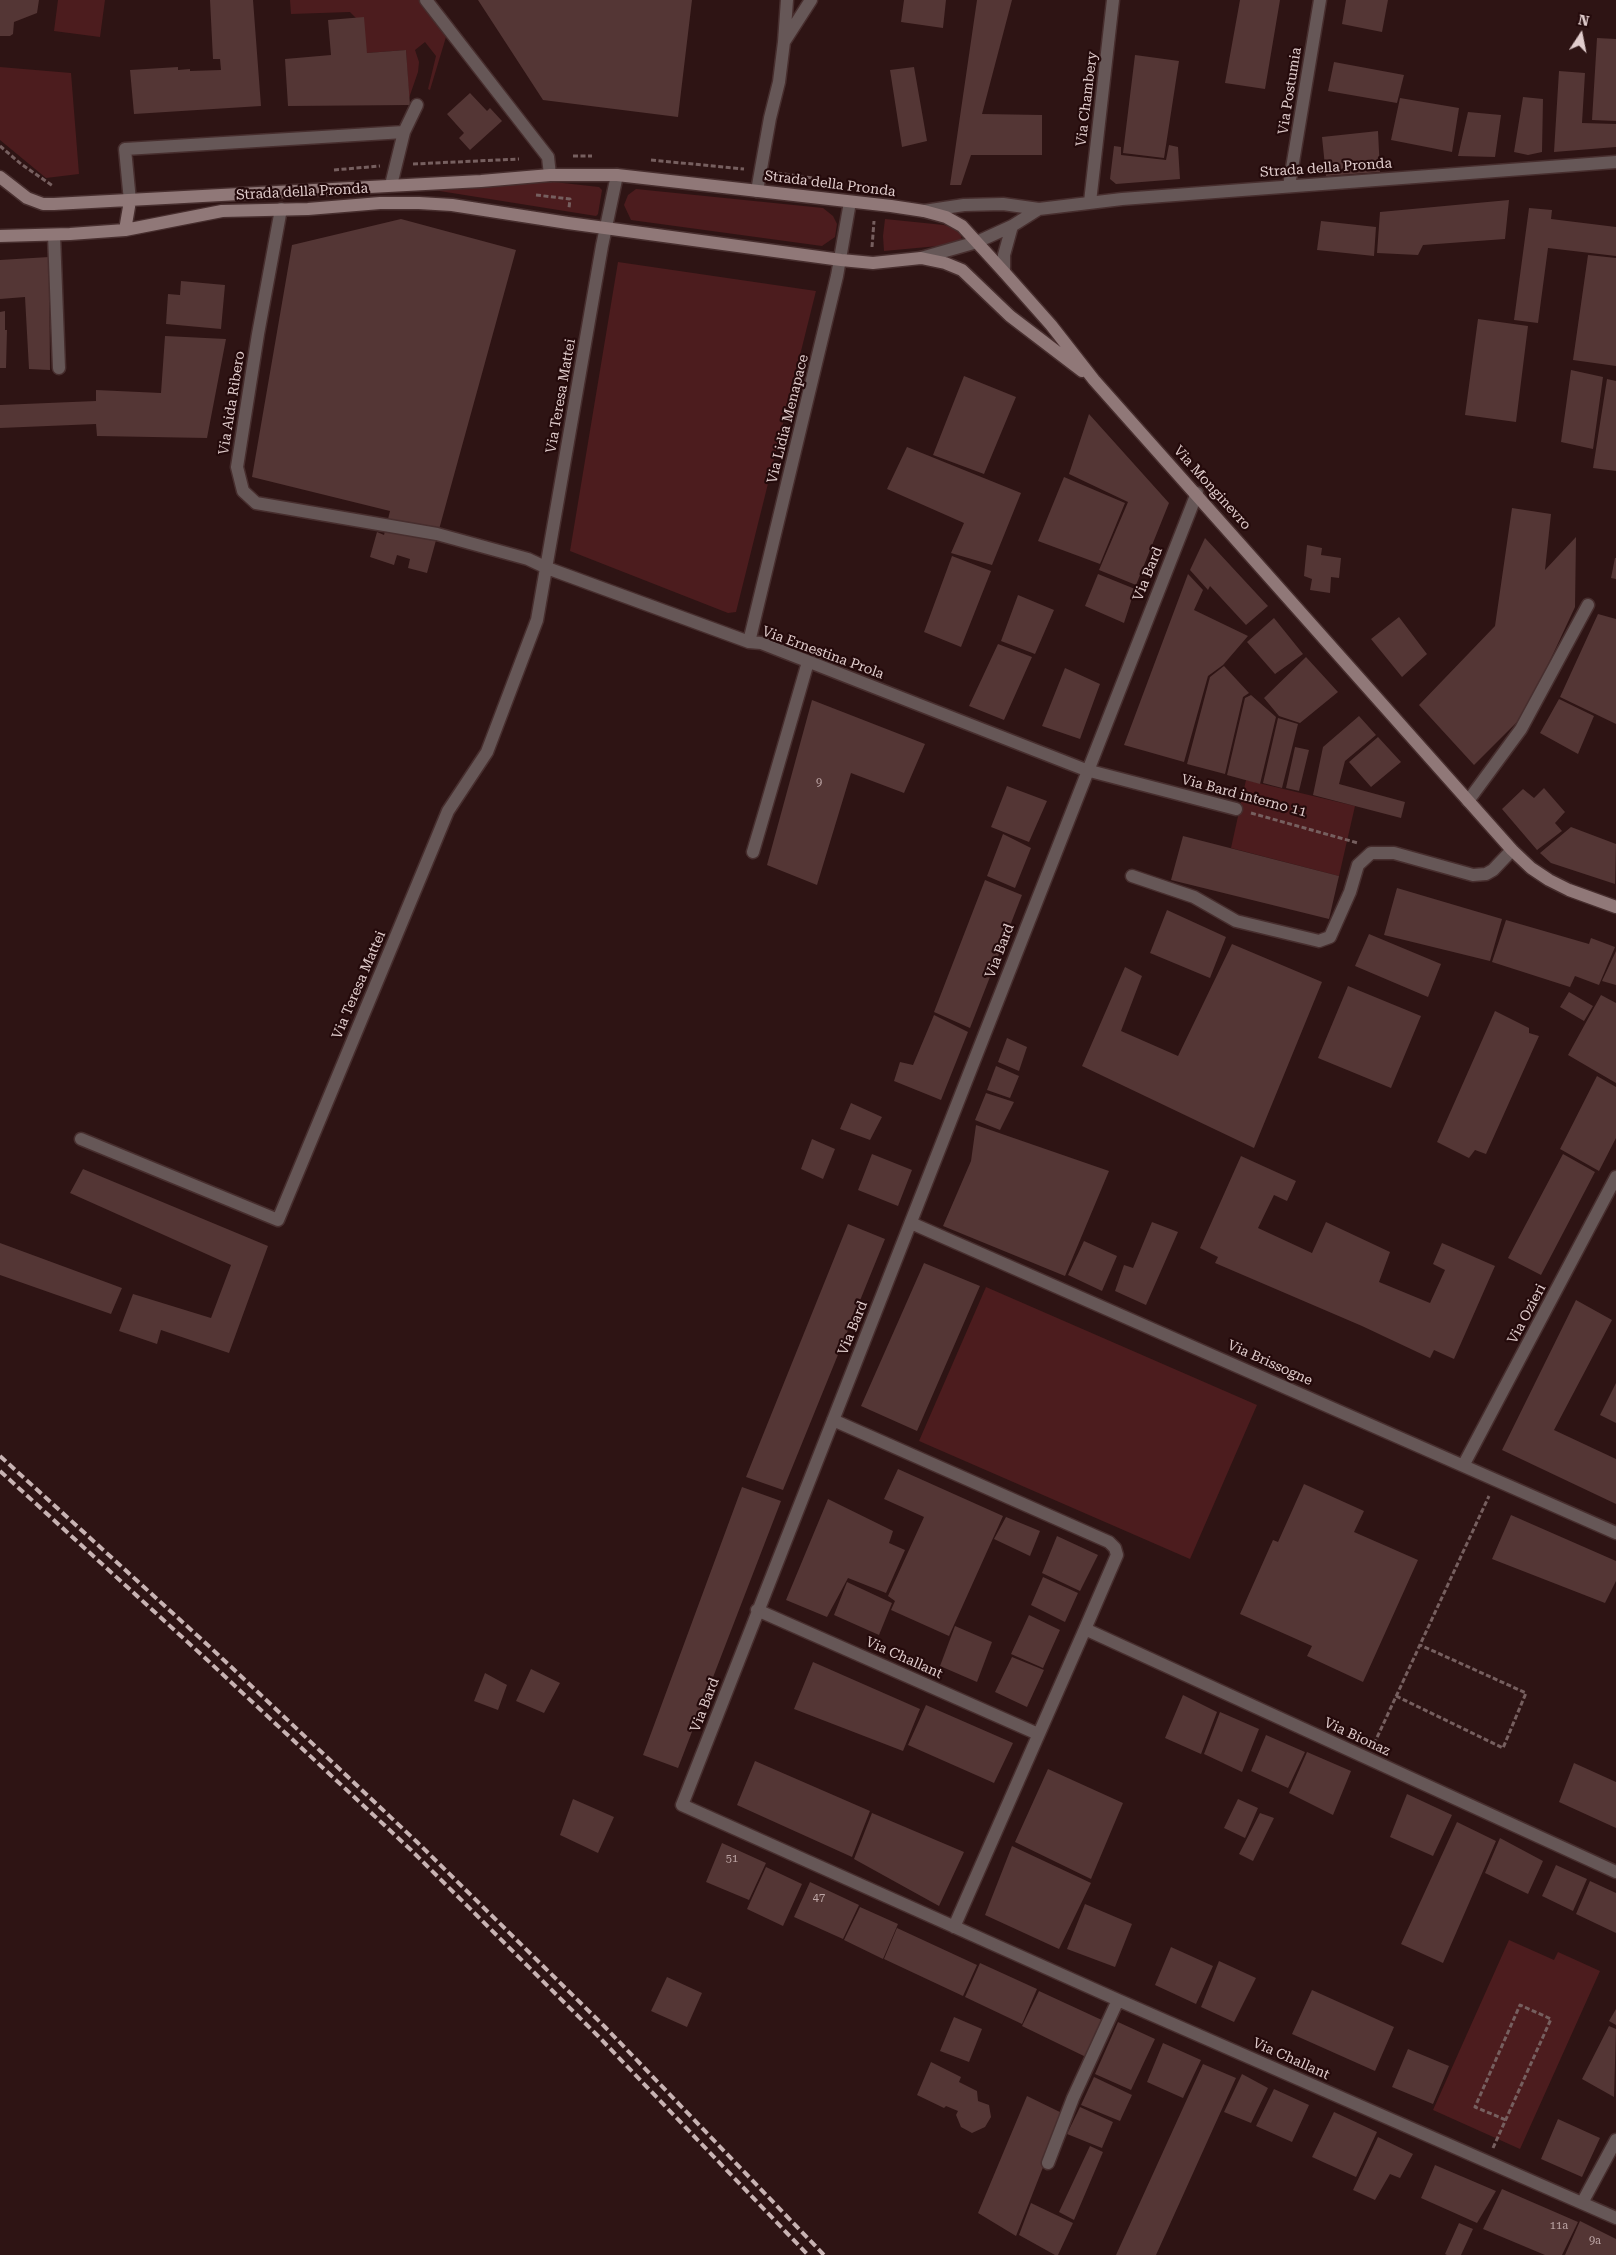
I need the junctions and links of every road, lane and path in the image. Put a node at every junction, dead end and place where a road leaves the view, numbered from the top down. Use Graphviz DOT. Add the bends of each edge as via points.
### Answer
graph roads {
  1 [pos="426,0"];
  2 [pos="787,0"];
  3 [pos="811,0"];
  4 [pos="1113,0"];
  5 [pos="1320,0"];
  6 [pos="784,42"];
  7 [pos="417,105"];
  8 [pos="404,132"];
  9 [pos="1616,162"];
  10 [pos="550,174"];
  11 [pos="617,175"];
  12 [pos="0,177"];
  13 [pos="391,185"];
  14 [pos="1289,186"];
  15 [pos="757,191"];
  16 [pos="130,201"];
  17 [pos="850,202"];
  18 [pos="1090,202"];
  19 [pos="877,205"];
  20 [pos="281,209"];
  21 [pos="1039,209"];
  22 [pos="924,211"];
  23 [pos="1012,226"];
  24 [pos="606,229"];
  25 [pos="125,230"];
  26 [pos="54,235"];
  27 [pos="0,236"];
  28 [pos="977,242"];
  29 [pos="921,258"];
  30 [pos="841,260"];
  31 [pos="873,263"];
  32 [pos="1004,272"];
  33 [pos="59,368"];
  34 [pos="1094,380"];
  35 [pos="1196,493"];
  36 [pos="548,568"];
  37 [pos="1588,605"];
  38 [pos="749,642"];
  39 [pos="808,662"];
  40 [pos="1086,770"];
  41 [pos="1468,801"];
  42 [pos="1236,809"];
  43 [pos="1290,824"];
  44 [pos="1512,850"];
  45 [pos="753,852"];
  46 [pos="1132,876"];
  47 [pos="1616,907"];
  48 [pos="81,1139"];
  49 [pos="1616,1177"];
  50 [pos="910,1223"];
  51 [pos="832,1420"];
  52 [pos="1464,1464"];
  53 [pos="1497,1479"];
  54 [pos="1616,1533"];
  55 [pos="757,1610"];
  56 [pos="1085,1629"];
  57 [pos="1420,1645"];
  58 [pos="1396,1696"];
  59 [pos="1038,1734"];
  60 [pos="1368,1758"];
  61 [pos="682,1805"];
  62 [pos="1616,1872"];
  63 [pos="954,1927"];
  64 [pos="1118,2000"];
  65 [pos="1506,2120"];
  66 [pos="1616,2140"];
  67 [pos="1487,2162"];
  68 [pos="1048,2163"];
  69 [pos="1582,2203"];
  70 [pos="1616,2218"];
  1 -- 10 [label="street" via="548,158"];
  2 -- 6 [label="street"];
  3 -- 6 [label="street"];
  4 -- 18 [label="street, Via Chambery"];
  5 -- 14 [label="street, Via Postumia"];
  6 -- 15 [label="street"];
  7 -- 8 [label="street"];
  8 -- 13 [label="street"];
  8 -- 16 [label="street" via="125,149"];
  9 -- 14 [label="street, Strada della Pronda"];
  10 -- 11 [label="street, Strada della Pronda"];
  10 -- 13 [label="street, Strada della Pronda"];
  11 -- 15 [label="street, Strada della Pronda"];
  11 -- 24 [label="street"];
  12 -- 16 [label="street, Strada della Pronda" via="27,198 43,204"];
  13 -- 16 [label="street, Strada della Pronda"];
  14 -- 18 [label="street, Strada della Pronda"];
  15 -- 17 [label="street, Strada della Pronda"];
  16 -- 25 [label="street"];
  17 -- 19 [label="street, Strada della Pronda"];
  17 -- 30 [label="street, Via Lidia Menapace"];
  18 -- 21 [label="street, Strada della Pronda"];
  19 -- 22 [label="street, Strada della Pronda"];
  19 -- 31 [label="path" via="871,236"];
  20 -- 24 [label="street, Strada della Pronda" via="380,203 443,204"];
  20 -- 25 [label="street, Strada della Pronda" via="222,212"];
  20 -- 36 [label="street, Via Aida Ribero" via="237,467 243,491 256,503 437,534 528,559"];
  21 -- 22 [label="street, Strada della Pronda" via="1002,204"];
  21 -- 23 [label="street, Strada della Pronda"];
  22 -- 28 [label="street, Via Monginevro" via="962,226"];
  23 -- 28 [label="street, Strada della Pronda"];
  23 -- 32 [label="street" via="1004,255"];
  24 -- 30 [label="street, Strada della Pronda"];
  24 -- 36 [label="street, Via Teresa Mattei"];
  25 -- 26 [label="street, Strada della Pronda"];
  26 -- 27 [label="street, Strada della Pronda"];
  26 -- 33 [label="street"];
  28 -- 29 [label="street, Strada della Pronda"];
  28 -- 32 [label="street, Via Monginevro"];
  29 -- 31 [label="street, Strada della Pronda"];
  29 -- 34 [label="street, Strada della Pronda" via="962,270 1010,316"];
  30 -- 31 [label="street, Strada della Pronda"];
  30 -- 38 [label="street, Via Lidia Menapace"];
  32 -- 34 [label="street, Via Monginevro"];
  34 -- 35 [label="street, Via Monginevro"];
  35 -- 40 [label="street, Via Bard"];
  35 -- 41 [label="street, Via Monginevro"];
  36 -- 38 [label="street, Via Ernestina Prola"];
  36 -- 48 [label="street, Via Teresa Mattei" via="537,620 487,752 448,812 278,1220"];
  37 -- 41 [label="street" via="1521,729"];
  38 -- 39 [label="street, Via Ernestina Prola" via="761,643"];
  39 -- 40 [label="street, Via Ernestina Prola"];
  39 -- 45 [label="street"];
  40 -- 42 [label="street, Via Bard interno 11"];
  40 -- 50 [label="street, Via Bard"];
  41 -- 44 [label="street, Via Monginevro"];
  42 -- 43 [label="path, Via Bard interno 11" via="1366,845"];
  44 -- 46 [label="street" via="1493,870 1473,875 1394,853 1371,853 1358,865 1330,937 1319,941 1236,921 1194,897"];
  44 -- 47 [label="street, Via Monginevro" via="1549,880"];
  49 -- 52 [label="street, Via Ozieri"];
  50 -- 51 [label="street, Via Bard"];
  50 -- 52 [label="street, Via Brissogne"];
  51 -- 55 [label="street, Via Bard"];
  51 -- 56 [label="street" via="1109,1542 1116,1555"];
  52 -- 53 [label="street, Via Brissogne"];
  53 -- 54 [label="street, Via Brissogne"];
  53 -- 57 [label="path"];
  55 -- 59 [label="street, Via Challant"];
  55 -- 61 [label="street, Via Bard"];
  56 -- 59 [label="street"];
  56 -- 60 [label="street, Via Bionaz"];
  57 -- 58 [label="path"];
  57 -- 58 [label="path" via="1526,1693 1503,1748"];
  58 -- 60 [label="path"];
  59 -- 63 [label="street"];
  60 -- 62 [label="street, Via Bionaz"];
  61 -- 63 [label="street, Via Challant"];
  63 -- 64 [label="street, Via Challant"];
  64 -- 67 [label="street, Via Challant"];
  64 -- 68 [label="street" via="1073,2098"];
  65 -- 65 [label="path" via="1475,2107 1520,2005 1551,2019"];
  65 -- 67 [label="path"];
  66 -- 69 [label="street"];
  67 -- 69 [label="street, Via Challant"];
  69 -- 70 [label="street, Via Challant"];
}
